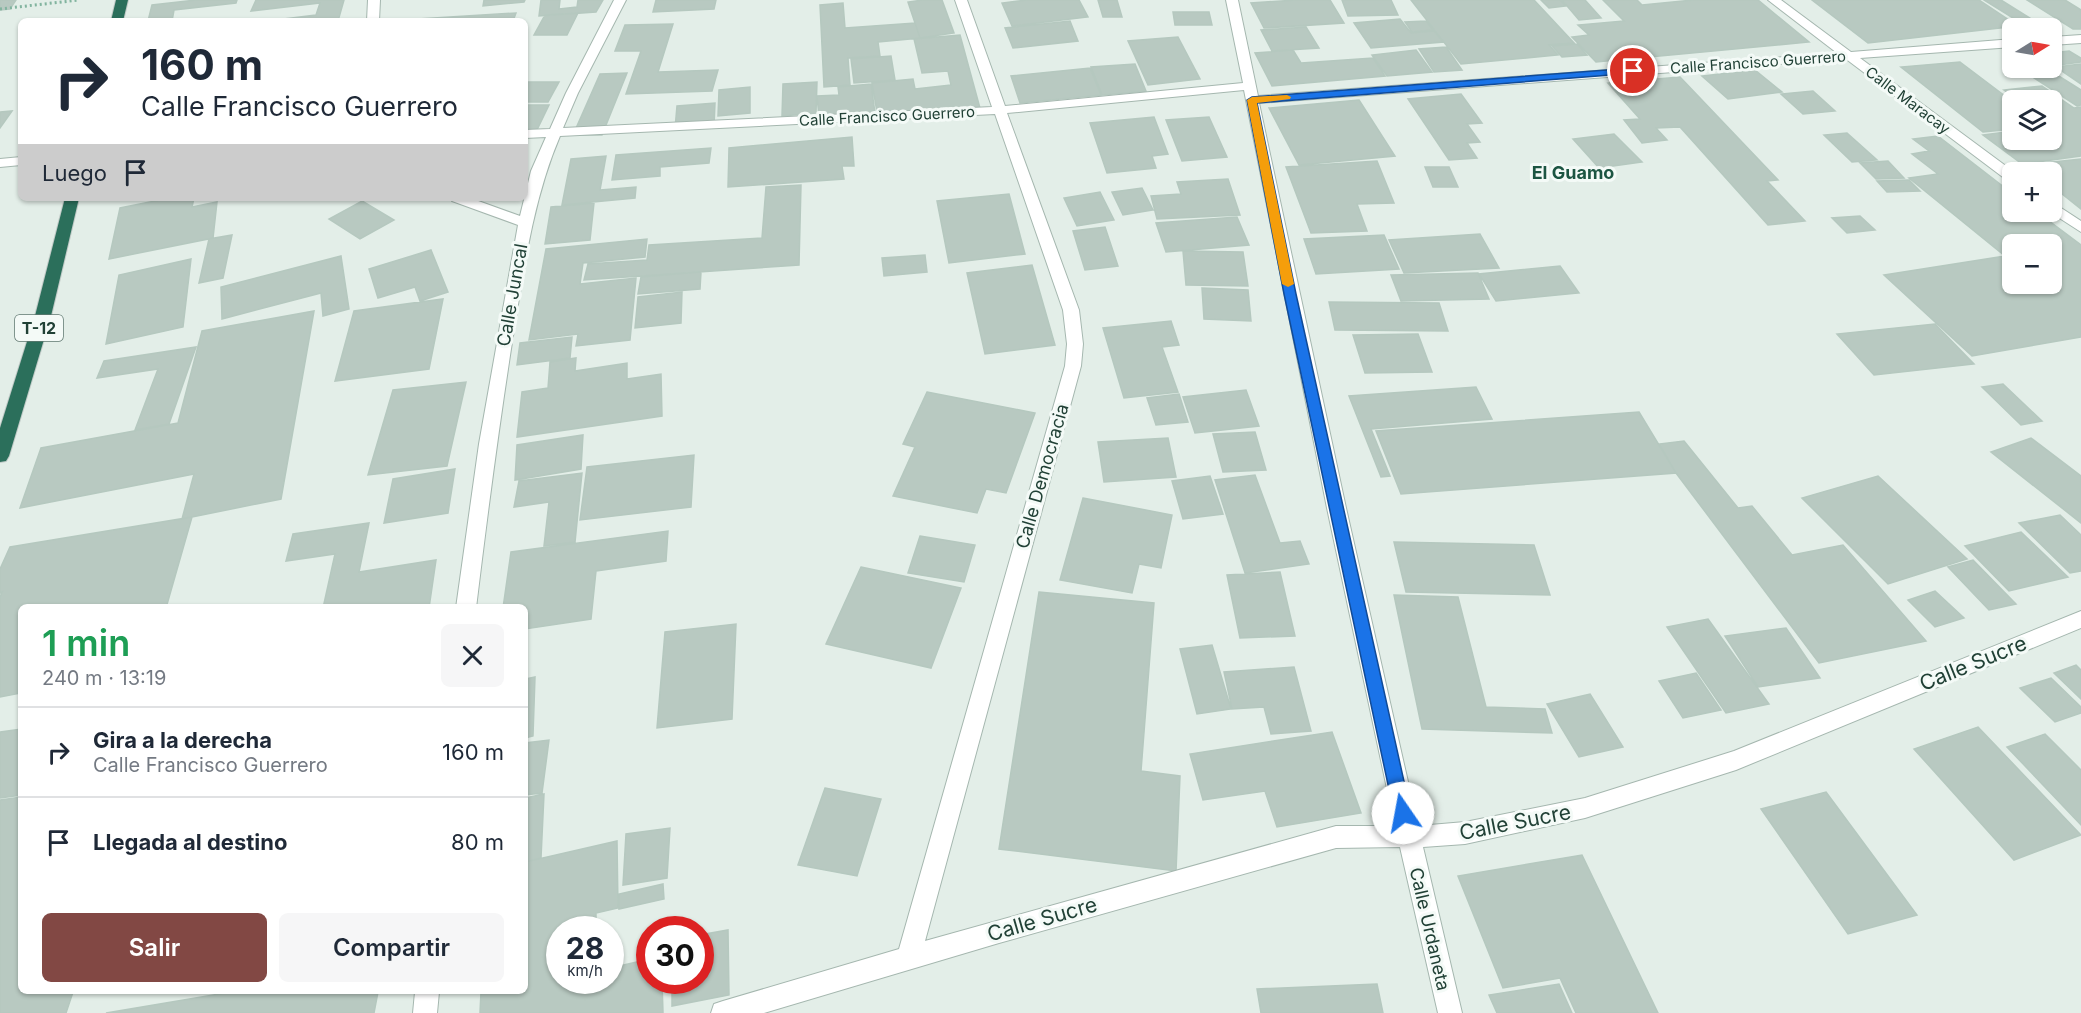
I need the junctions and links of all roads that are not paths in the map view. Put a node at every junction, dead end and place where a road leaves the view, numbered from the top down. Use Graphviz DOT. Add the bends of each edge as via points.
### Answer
graph roads {
  1 [pos="122,0"];
  2 [pos="374,0"];
  3 [pos="620,0"];
  4 [pos="961,0"];
  5 [pos="1232,0"];
  6 [pos="1774,0"];
  7 [pos="118,18"];
  8 [pos="373,18"];
  9 [pos="2081,39"];
  10 [pos="2062,40"];
  11 [pos="2002,44"];
  12 [pos="1847,55"];
  13 [pos="1250,93"];
  14 [pos="999,110"];
  15 [pos="528,134"];
  16 [pos="554,134"];
  17 [pos="18,161"];
  18 [pos="0,163"];
  19 [pos="2002,170"];
  20 [pos="71,201"];
  21 [pos="466,201"];
  22 [pos="2062,214"];
  23 [pos="525,222"];
  24 [pos="2081,228"];
  25 [pos="0,456"];
  26 [pos="467,604"];
  27 [pos="2081,619"];
  28 [pos="1408,836"];
  29 [pos="908,958"];
  30 [pos="427,994"];
  31 [pos="425,1013"];
  32 [pos="723,1013"];
  33 [pos="1450,1013"];
  1 -- 7 [label="highway"];
  2 -- 8 [label="street"];
  3 -- 16 [label="street, Calle Juncal"];
  4 -- 14 [label="street, Calle Democracia"];
  5 -- 13 [label="street, Calle Urdaneta"];
  6 -- 12 [label="street, Calle Maracay"];
  9 -- 10 [label="street"];
  11 -- 12 [label="street, Calle Francisco Guerrero"];
  12 -- 13 [label="street, Calle Francisco Guerrero"];
  12 -- 19 [label="street, Calle Maracay"];
  13 -- 14 [label="street, Calle Francisco Guerrero"];
  13 -- 28 [label="street, Calle Urdaneta"];
  14 -- 16 [label="street, Calle Francisco Guerrero"];
  14 -- 29 [label="street, Calle Democracia" via="1071,310 1076,344"];
  15 -- 16 [label="street, Calle Francisco Guerrero"];
  16 -- 23 [label="street, Calle Juncal" via="537,171"];
  17 -- 18 [label="street"];
  20 -- 25 [label="highway, T-12" via="43,316"];
  21 -- 23 [label="street"];
  22 -- 24 [label="street"];
  23 -- 26 [label="street, Calle Juncal"];
  27 -- 28 [label="street, Calle Sucre" via="1725,763 1585,808 1464,833"];
  28 -- 29 [label="street, Calle Sucre" via="1336,837"];
  28 -- 33 [label="street, Calle Urdaneta"];
  29 -- 32 [label="street, Calle Sucre"];
  30 -- 31 [label="street"];
}
